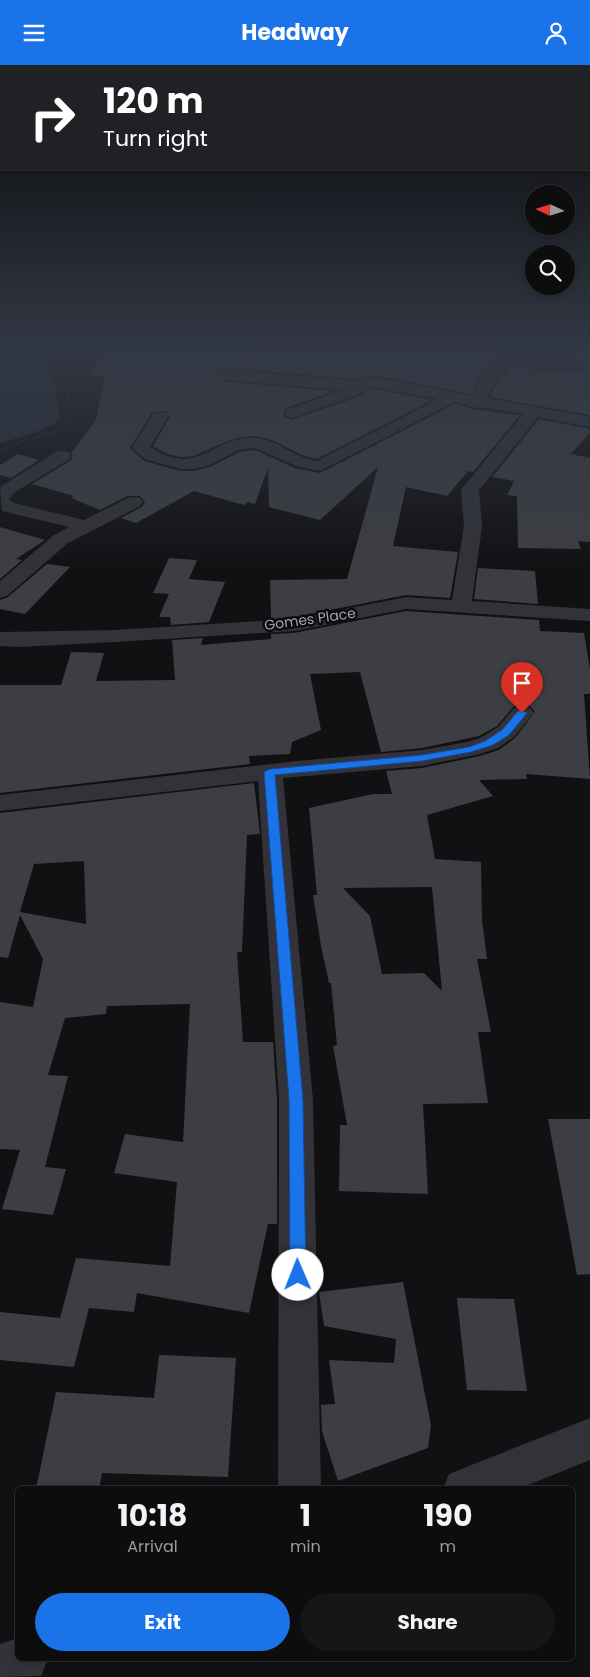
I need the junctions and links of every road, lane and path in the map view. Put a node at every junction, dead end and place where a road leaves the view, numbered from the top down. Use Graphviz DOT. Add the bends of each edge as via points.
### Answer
graph roads {
  1 [pos="68,422"];
  2 [pos="157,422"];
  3 [pos="404,422"];
  4 [pos="525,422"];
  5 [pos="0,451"];
  6 [pos="62,456"];
  7 [pos="0,499"];
  8 [pos="134,502"];
  9 [pos="86,526"];
  10 [pos="0,592"];
  11 [pos="461,606"];
  12 [pos="590,615"];
  13 [pos="0,639"];
  14 [pos="522,713"];
  15 [pos="270,772"];
  16 [pos="0,803"];
  17 [pos="590,1439"];
  18 [pos="300,1486"];
  19 [pos="472,1486"];
  20 [pos="19,1661"];
  21 [pos="0,1668"];
  1 -- 5 [label="path" via="63,429"];
  2 -- 3 [label="street" via="140,448 146,453 190,466 246,443 265,445 302,464 320,466"];
  4 -- 11 [label="street" via="470,490 473,526"];
  6 -- 7 [label="street" via="9,489"];
  7 -- 9 [label="street" via="8,507"];
  8 -- 9 [label="street"];
  9 -- 10 [label="street" via="62,539"];
  11 -- 12 [label="street, Gomes Place"];
  11 -- 13 [label="street, Gomes Place" via="406,603 284,625 19,641"];
  14 -- 15 [label="street" via="506,733 471,749 422,758"];
  15 -- 16 [label="street"];
  15 -- 18 [label="street" via="296,1100"];
  17 -- 19 [label="street"];
  20 -- 21 [label="street"];
}
